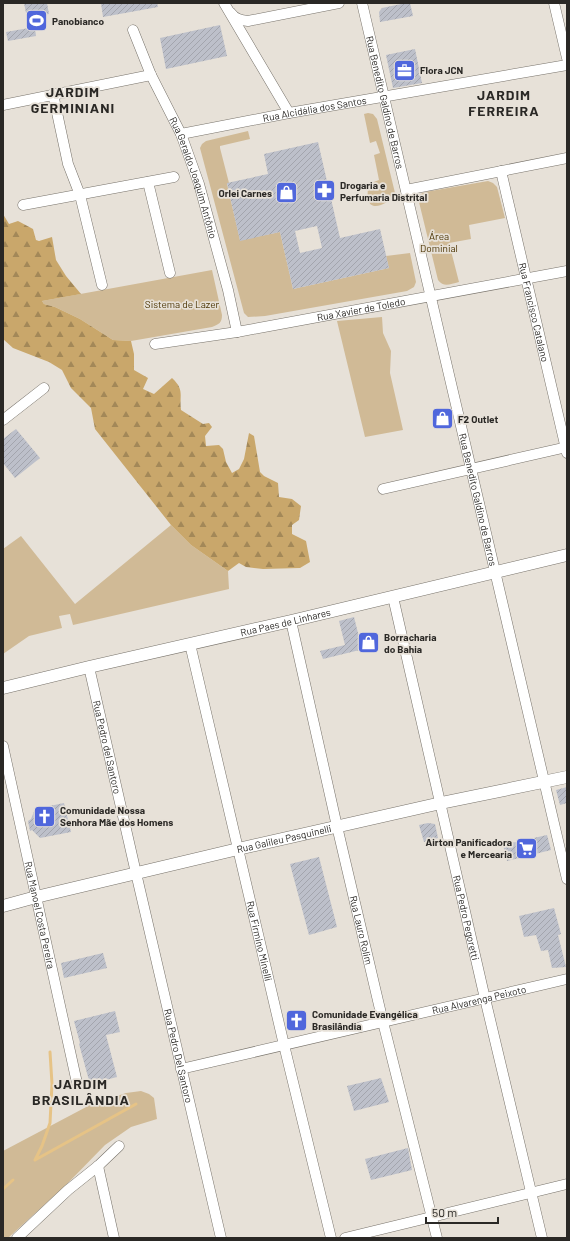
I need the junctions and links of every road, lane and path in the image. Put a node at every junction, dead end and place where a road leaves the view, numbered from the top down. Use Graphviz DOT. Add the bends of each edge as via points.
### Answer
graph roads {
  1 [pos="339,3"];
  2 [pos="362,3"];
  3 [pos="554,3"];
  4 [pos="227,7"];
  5 [pos="248,21"];
  6 [pos="133,30"];
  7 [pos="244,37"];
  8 [pos="567,58"];
  9 [pos="567,65"];
  10 [pos="151,75"];
  11 [pos="53,94"];
  12 [pos="384,97"];
  13 [pos="3,105"];
  14 [pos="289,113"];
  15 [pos="181,134"];
  16 [pos="567,158"];
  17 [pos="501,171"];
  18 [pos="174,177"];
  19 [pos="148,182"];
  20 [pos="406,190"];
  21 [pos="80,195"];
  22 [pos="22,205"];
  23 [pos="567,271"];
  24 [pos="170,273"];
  25 [pos="526,279"];
  26 [pos="102,285"];
  27 [pos="431,295"];
  28 [pos="237,332"];
  29 [pos="156,344"];
  30 [pos="44,388"];
  31 [pos="3,420"];
  32 [pos="567,449"];
  33 [pos="471,469"];
  34 [pos="383,489"];
  35 [pos="567,555"];
  36 [pos="495,573"];
  37 [pos="393,597"];
  38 [pos="291,621"];
  39 [pos="190,644"];
  40 [pos="89,667"];
  41 [pos="3,688"];
  42 [pos="3,746"];
  43 [pos="567,777"];
  44 [pos="544,782"];
  45 [pos="440,803"];
  46 [pos="337,827"];
  47 [pos="238,849"];
  48 [pos="136,873"];
  49 [pos="567,879"];
  50 [pos="36,897"];
  51 [pos="3,906"];
  52 [pos="567,979"];
  53 [pos="485,998"];
  54 [pos="383,1022"];
  55 [pos="284,1045"];
  56 [pos="181,1069"];
  57 [pos="77,1083"];
  58 [pos="119,1146"];
  59 [pos="98,1166"];
  60 [pos="567,1184"];
  61 [pos="532,1192"];
  62 [pos="432,1216"];
  63 [pos="17,1238"];
  64 [pos="114,1238"];
  65 [pos="220,1238"];
  66 [pos="331,1238"];
  67 [pos="345,1238"];
  68 [pos="437,1238"];
  69 [pos="542,1238"];
  1 -- 5 [label="street"];
  2 -- 12 [label="street, Rua Benedito Galdino de Barros"];
  3 -- 8 [label="street"];
  4 -- 5 [label="street" via="233,17"];
  4 -- 7 [label="street"];
  5 -- 7 [label="street" via="242,32"];
  6 -- 10 [label="street, Rua Geraldo Joaquim Antônio"];
  7 -- 14 [label="street"];
  9 -- 12 [label="street, Rua Alcidália dos Santos"];
  10 -- 11 [label="street"];
  10 -- 15 [label="street, Rua Geraldo Joaquim Antônio"];
  11 -- 13 [label="street"];
  11 -- 21 [label="street" via="68,164"];
  12 -- 14 [label="street, Rua Alcidália dos Santos"];
  12 -- 20 [label="street, Rua Benedito Galdino de Barros"];
  14 -- 15 [label="street, Rua Alcidália dos Santos"];
  15 -- 28 [label="street, Rua Geraldo Joaquim Antônio" via="199,184"];
  16 -- 17 [label="street"];
  17 -- 20 [label="street"];
  17 -- 25 [label="street, Rua Francisco Catalano"];
  18 -- 19 [label="street"];
  19 -- 21 [label="street"];
  19 -- 24 [label="street"];
  20 -- 27 [label="street, Rua Benedito Galdino de Barros"];
  21 -- 22 [label="street"];
  21 -- 26 [label="street"];
  23 -- 25 [label="street, Rua Xavier de Toledo"];
  25 -- 27 [label="street, Rua Xavier de Toledo"];
  25 -- 32 [label="street, Rua Francisco Catalano"];
  27 -- 28 [label="street, Rua Xavier de Toledo"];
  27 -- 33 [label="street, Rua Benedito Galdino de Barros"];
  28 -- 29 [label="street, Rua Xavier de Toledo"];
  30 -- 31 [label="street"];
  32 -- 33 [label="street"];
  33 -- 34 [label="street"];
  33 -- 36 [label="street, Rua Benedito Galdino de Barros"];
  35 -- 36 [label="street, Rua Paes de Linhares"];
  36 -- 37 [label="street, Rua Paes de Linhares"];
  36 -- 44 [label="street, Rua Benedito Galdino de Barros"];
  37 -- 38 [label="street, Rua Paes de Linhares"];
  37 -- 45 [label="street, Rua Pedro Pegoretti"];
  38 -- 39 [label="street, Rua Paes de Linhares"];
  38 -- 46 [label="street, Rua Lauro Rolim"];
  39 -- 40 [label="street, Rua Paes de Linhares"];
  39 -- 47 [label="street, Rua Firmino Minelli"];
  40 -- 41 [label="street, Rua Paes de Linhares"];
  40 -- 48 [label="street, Rua Pedro del Santoro"];
  42 -- 50 [label="street, Rua Manoel Costa Pereira"];
  43 -- 44 [label="street, Rua Galileu Pasquinelli"];
  44 -- 45 [label="street, Rua Galileu Pasquinelli"];
  44 -- 49 [label="street, Rua Benedito Galdino de Barros"];
  45 -- 46 [label="street, Rua Galileu Pasquinelli"];
  45 -- 53 [label="street, Rua Pedro Pegoretti"];
  46 -- 47 [label="street, Rua Galileu Pasquinelli"];
  46 -- 54 [label="street, Rua Lauro Rolim"];
  47 -- 48 [label="street, Rua Galileu Pasquinelli"];
  47 -- 55 [label="street, Rua Firmino Minelli"];
  48 -- 50 [label="street, Rua Galileu Pasquinelli"];
  48 -- 56 [label="street, Rua Pedro Del Santoro"];
  50 -- 51 [label="street, Rua Galileu Pasquinelli"];
  50 -- 57 [label="street, Rua Manoel Costa Pereira"];
  52 -- 53 [label="street, Rua Alvarenga Peixoto"];
  53 -- 54 [label="street, Rua Alvarenga Peixoto"];
  53 -- 61 [label="street, Rua Pedro Pegoretti"];
  54 -- 55 [label="street, Rua Alvarenga Peixoto"];
  54 -- 62 [label="street, Rua Lauro Rolim"];
  55 -- 56 [label="street, Rua Alvarenga Peixoto"];
  55 -- 66 [label="street, Rua Firmino Minelli"];
  56 -- 65 [label="street, Rua Pedro Del Santoro"];
  58 -- 59 [label="street"];
  59 -- 63 [label="street"];
  59 -- 64 [label="street"];
  60 -- 61 [label="street"];
  61 -- 62 [label="street"];
  61 -- 69 [label="street, Rua Pedro Pegoretti"];
  62 -- 67 [label="street"];
  62 -- 68 [label="street, Rua Lauro Rolim"];
}
